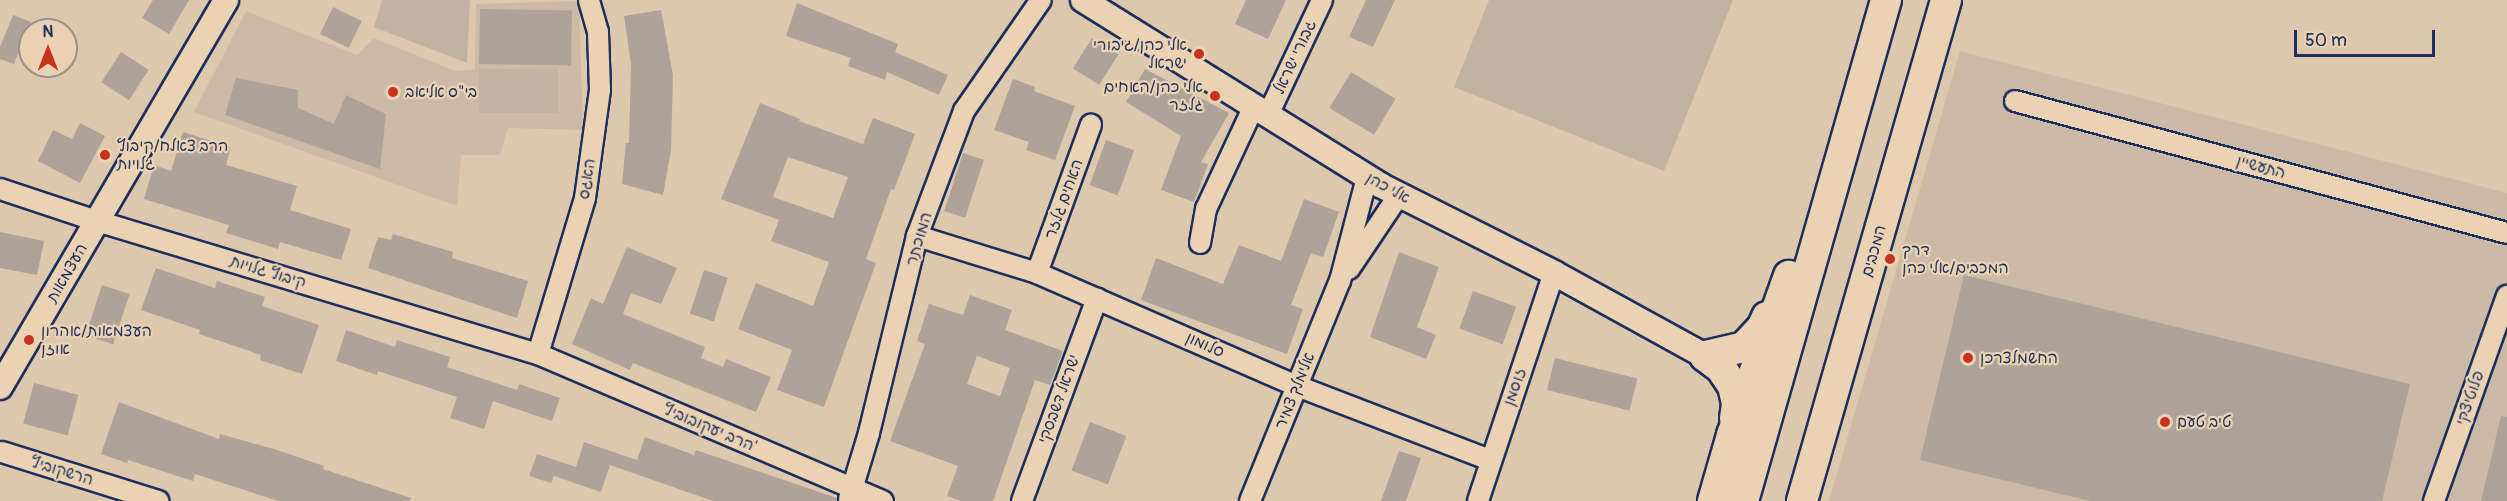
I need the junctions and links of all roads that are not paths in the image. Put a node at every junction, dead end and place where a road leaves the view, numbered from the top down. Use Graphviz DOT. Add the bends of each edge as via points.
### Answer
graph roads {
  1 [pos="226,0"];
  2 [pos="589,0"];
  3 [pos="1041,0"];
  4 [pos="1083,0"];
  5 [pos="1322,0"];
  6 [pos="1946,0"];
  7 [pos="1884,5"];
  8 [pos="2015,101"];
  9 [pos="1261,110"];
  10 [pos="1090,125"];
  11 [pos="1367,177"];
  12 [pos="0,189"];
  13 [pos="1400,195"];
  14 [pos="97,221"];
  15 [pos="2507,233"];
  16 [pos="917,236"];
  17 [pos="1200,243"];
  18 [pos="1800,246"];
  19 [pos="1037,273"];
  20 [pos="1554,273"];
  21 [pos="1340,281"];
  22 [pos="2507,296"];
  23 [pos="1097,298"];
  24 [pos="538,354"];
  25 [pos="1705,356"];
  26 [pos="1297,386"];
  27 [pos="0,387"];
  28 [pos="1732,435"];
  29 [pos="2,452"];
  30 [pos="1490,460"];
  31 [pos="851,495"];
  32 [pos="158,501"];
  33 [pos="883,501"];
  34 [pos="1022,501"];
  35 [pos="1250,501"];
  36 [pos="1478,501"];
  37 [pos="1713,501"];
  38 [pos="1743,501"];
  39 [pos="1802,501"];
  40 [pos="2434,501"];
  1 -- 14 [label="street, העצמאות"];
  2 -- 24 [label="street, האגס" via="598,32 600,90 585,198"];
  3 -- 16 [label="street, המוכתר" via="964,111"];
  4 -- 9 [label="street, אלי כהן"];
  5 -- 9 [label="street, גבורי ישראל"];
  6 -- 39 [label="main road, המכבים"];
  7 -- 18 [label="main road"];
  7 -- 38 [label="main road"];
  8 -- 15 [label="street, התעשיין"];
  9 -- 11 [label="street, אלי כהן"];
  9 -- 17 [label="street, גבורי ישראל" via="1206,209"];
  10 -- 19 [label="street, האחים גלזר"];
  11 -- 13 [label="street, אלי כהן"];
  11 -- 21 [label="street, אלימלך צמיר"];
  12 -- 14 [label="street, קיבוץ גלויות"];
  13 -- 20 [label="street, אלי כהן"];
  13 -- 21 [label="street, אלימלך צמיר"];
  14 -- 24 [label="street, קיבוץ גלויות"];
  14 -- 27 [label="street, העצמאות"];
  16 -- 19 [label="street, סלומון"];
  16 -- 31 [label="street, המוכתר"];
  18 -- 25 [label="main road" via="1762,328 1743,347"];
  18 -- 28 [label="main road"];
  19 -- 23 [label="street, סלומון"];
  20 -- 25 [label="street, אלי כהן"];
  20 -- 30 [label="street, זוסמן"];
  21 -- 26 [label="street, אלימלך צמיר"];
  22 -- 40 [label="street, פלוטיצקי"];
  23 -- 26 [label="street, סלומון"];
  23 -- 34 [label="street, ישראל דשבסקי"];
  24 -- 31 [label="street, הרב יעקובוביץ'"];
  25 -- 28 [label="main road" via="1721,368 1733,387 1737,404"];
  26 -- 30 [label="street, סלומון"];
  26 -- 35 [label="street, אלימלך צמיר"];
  28 -- 37 [label="main road"];
  29 -- 32 [label="street, הרשקוביץ"];
  30 -- 36 [label="street, זוסמן"];
  31 -- 33 [label="street, הרב יעקובוביץ'"];
}
